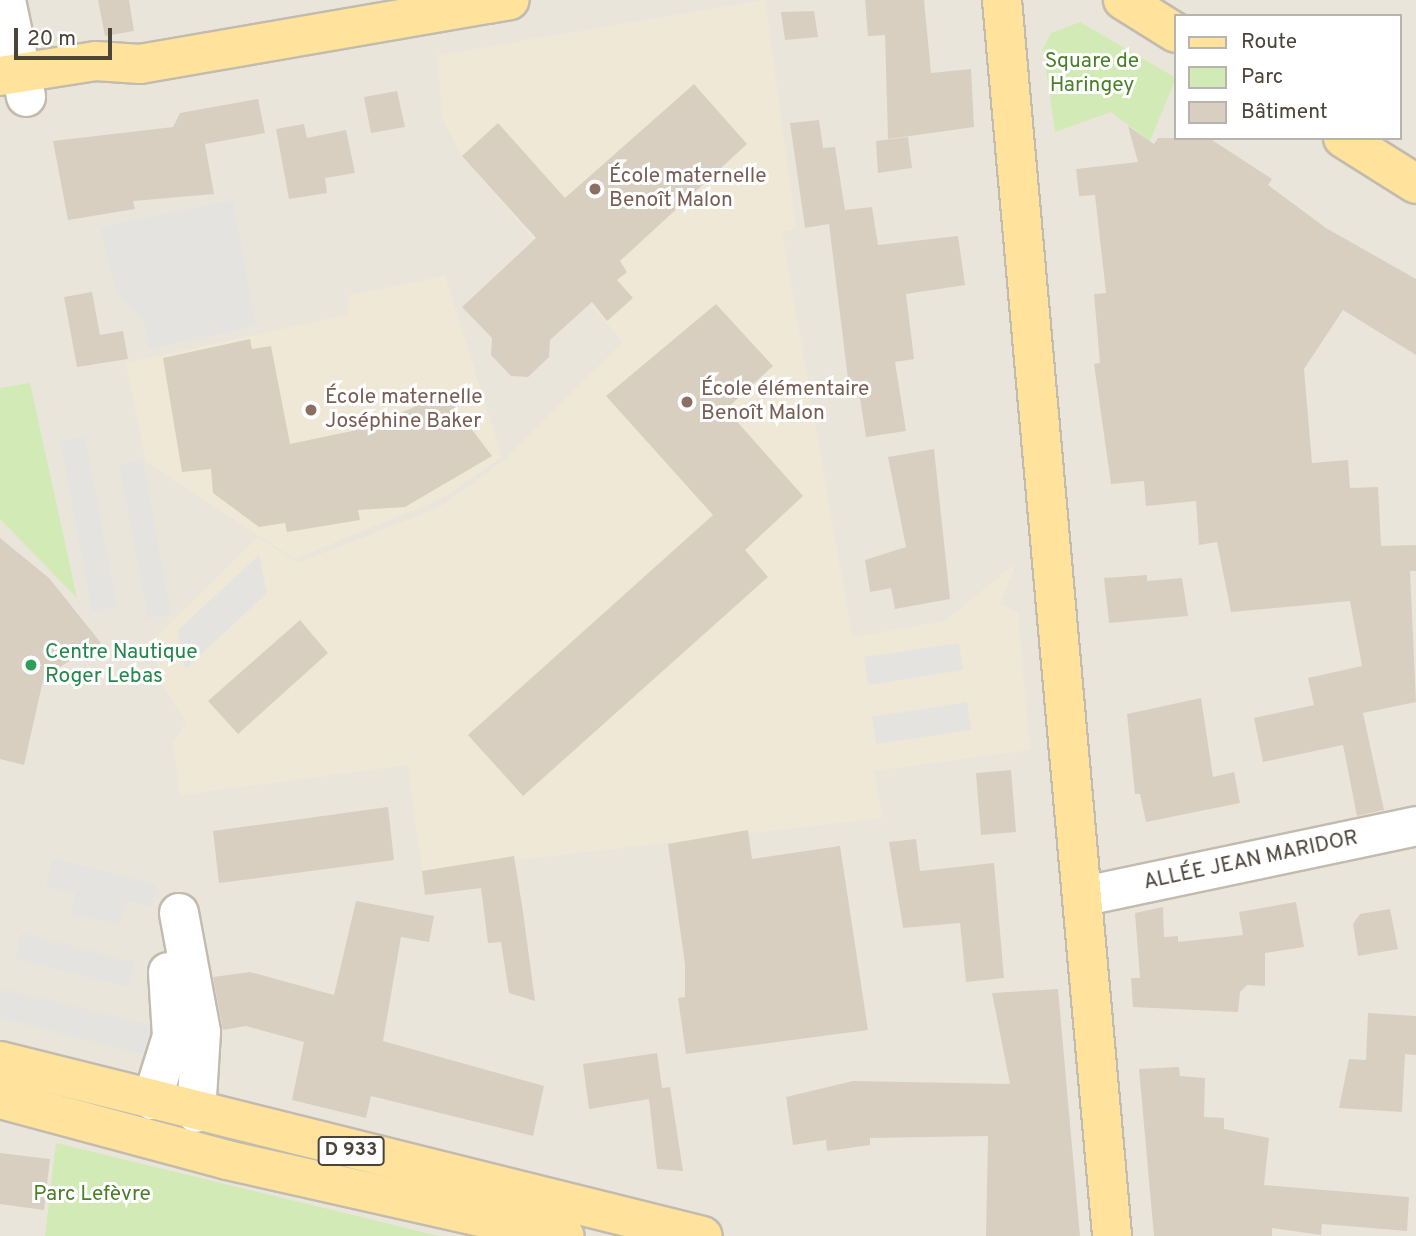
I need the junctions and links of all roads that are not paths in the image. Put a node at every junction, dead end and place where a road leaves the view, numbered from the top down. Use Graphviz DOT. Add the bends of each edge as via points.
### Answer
graph roads {
  1 [pos="6,0"];
  2 [pos="509,0"];
  3 [pos="1002,0"];
  4 [pos="1123,0"];
  5 [pos="1174,32"];
  6 [pos="12,86"];
  7 [pos="1346,140"];
  8 [pos="1416,184"];
  9 [pos="1416,826"];
  10 [pos="1085,896"];
  11 [pos="0,1061"];
  12 [pos="0,1099"];
  13 [pos="152,1100"];
  14 [pos="196,1113"];
  15 [pos="565,1236"];
  16 [pos="703,1236"];
  17 [pos="1112,1236"];
  1 -- 6 [label="street"];
  2 -- 6 [label="main road" via="140,64 96,61"];
  3 -- 10 [label="main road"];
  4 -- 5 [label="main road"];
  7 -- 8 [label="main road"];
  9 -- 10 [label="street, ALLÉE JEAN MARIDOR"];
  10 -- 17 [label="main road"];
  11 -- 13 [label="main road, D 933"];
  12 -- 15 [label="main road, D 933" via="227,1160"];
  13 -- 14 [label="main road, D 933"];
  13 -- 14 [label="street" via="172,1036 165,949 179,913 201,1032"];
  14 -- 16 [label="main road, D 933"];
}
